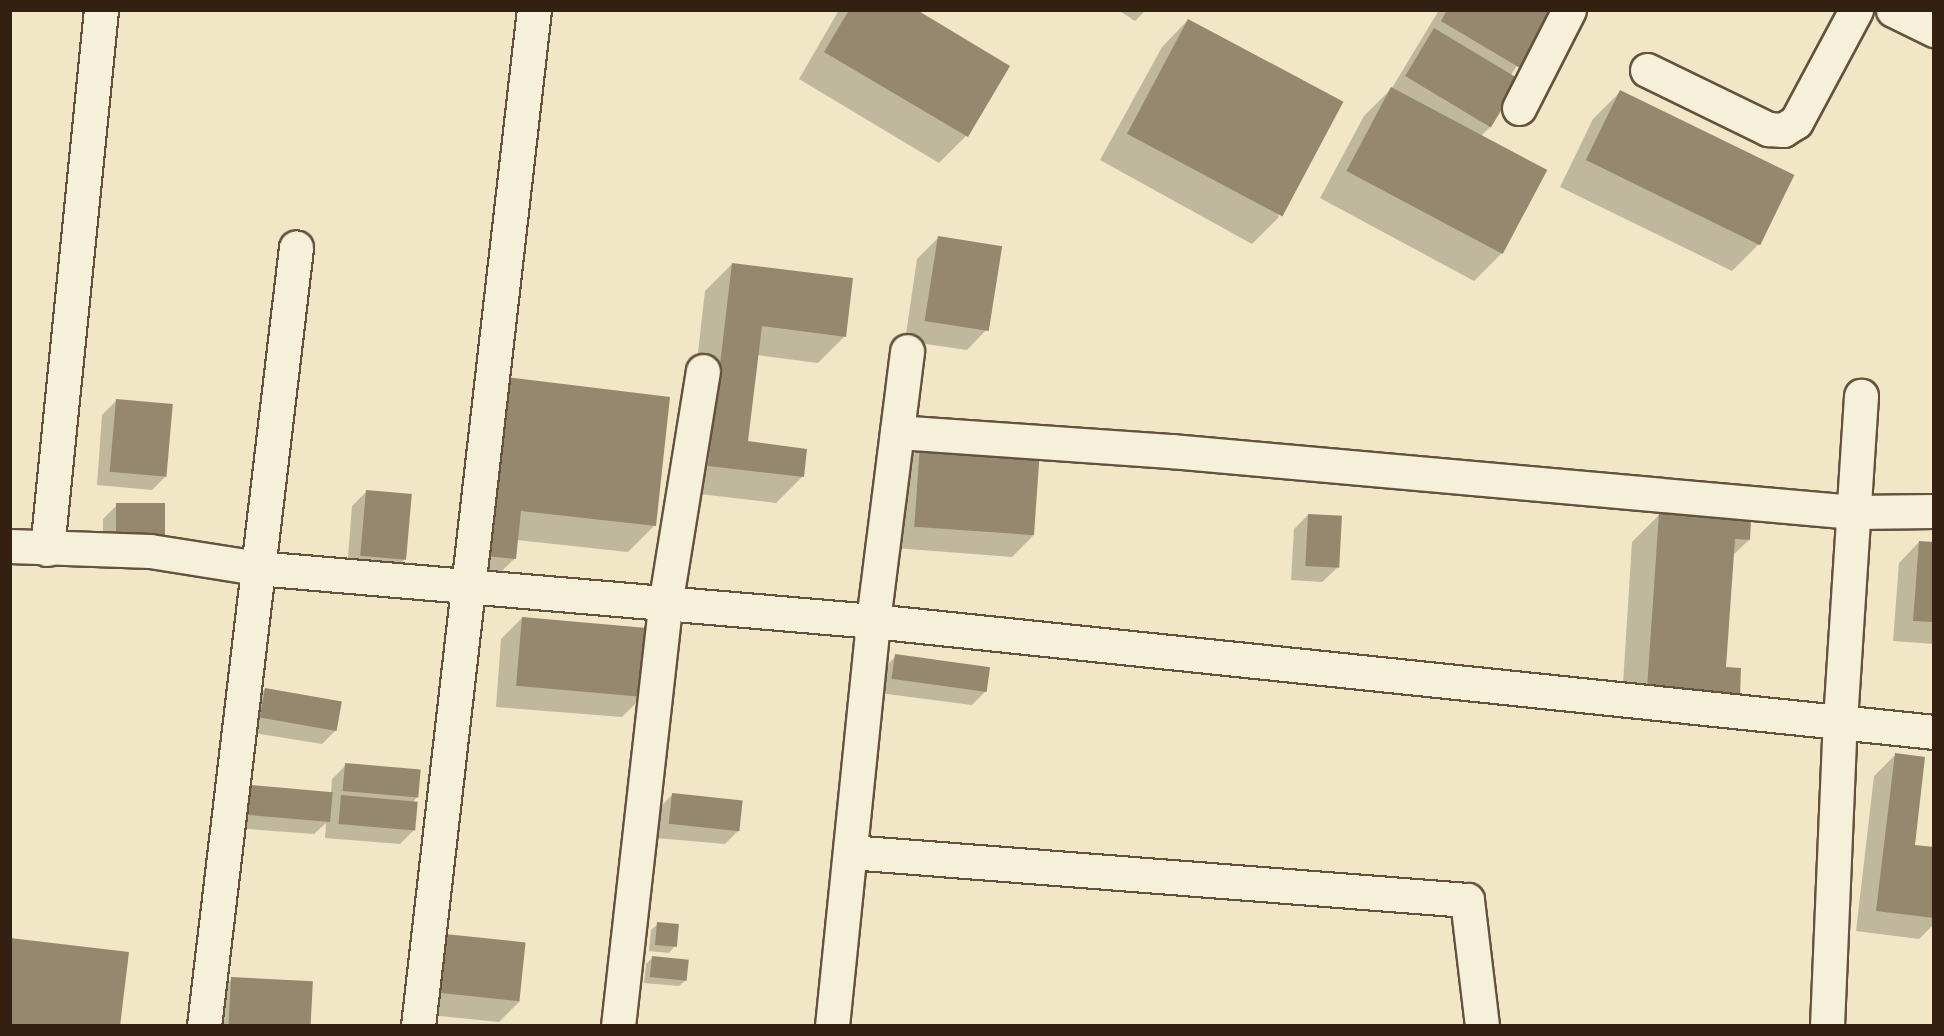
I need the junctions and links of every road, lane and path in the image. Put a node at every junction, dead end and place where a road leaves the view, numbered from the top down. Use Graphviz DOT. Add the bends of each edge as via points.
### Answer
graph roads {
  1 [pos="101,10"];
  2 [pos="534,10"];
  3 [pos="1569,10"];
  4 [pos="1856,10"];
  5 [pos="1893,10"];
  6 [pos="1934,30"];
  7 [pos="1647,70"];
  8 [pos="1519,108"];
  9 [pos="296,247"];
  10 [pos="907,351"];
  11 [pos="703,370"];
  12 [pos="1861,396"];
  13 [pos="897,432"];
  14 [pos="1853,512"];
  15 [pos="1934,512"];
  16 [pos="10,546"];
  17 [pos="47,549"];
  18 [pos="256,568"];
  19 [pos="468,588"];
  20 [pos="665,606"];
  21 [pos="873,621"];
  22 [pos="1840,721"];
  23 [pos="1934,732"];
  24 [pos="850,852"];
  25 [pos="204,1026"];
  26 [pos="418,1026"];
  27 [pos="618,1026"];
  28 [pos="832,1026"];
  29 [pos="1482,1026"];
  30 [pos="1827,1026"];
  1 -- 17 [label="street"];
  2 -- 19 [label="street"];
  3 -- 8 [label="street"];
  4 -- 7 [label="street" via="1796,122 1784,130 1768,129"];
  5 -- 6 [label="street"];
  9 -- 18 [label="street"];
  10 -- 13 [label="street"];
  11 -- 20 [label="street"];
  12 -- 14 [label="street"];
  13 -- 14 [label="street" via="1171,451"];
  13 -- 21 [label="street"];
  14 -- 15 [label="street"];
  14 -- 22 [label="street"];
  16 -- 17 [label="street"];
  17 -- 18 [label="street" via="150,551"];
  18 -- 19 [label="street"];
  18 -- 25 [label="street"];
  19 -- 20 [label="street"];
  19 -- 26 [label="street"];
  20 -- 21 [label="street"];
  20 -- 27 [label="street"];
  21 -- 22 [label="street"];
  21 -- 24 [label="street"];
  22 -- 23 [label="street"];
  22 -- 30 [label="street"];
  24 -- 28 [label="street"];
  24 -- 29 [label="street" via="1467,900"];
}
